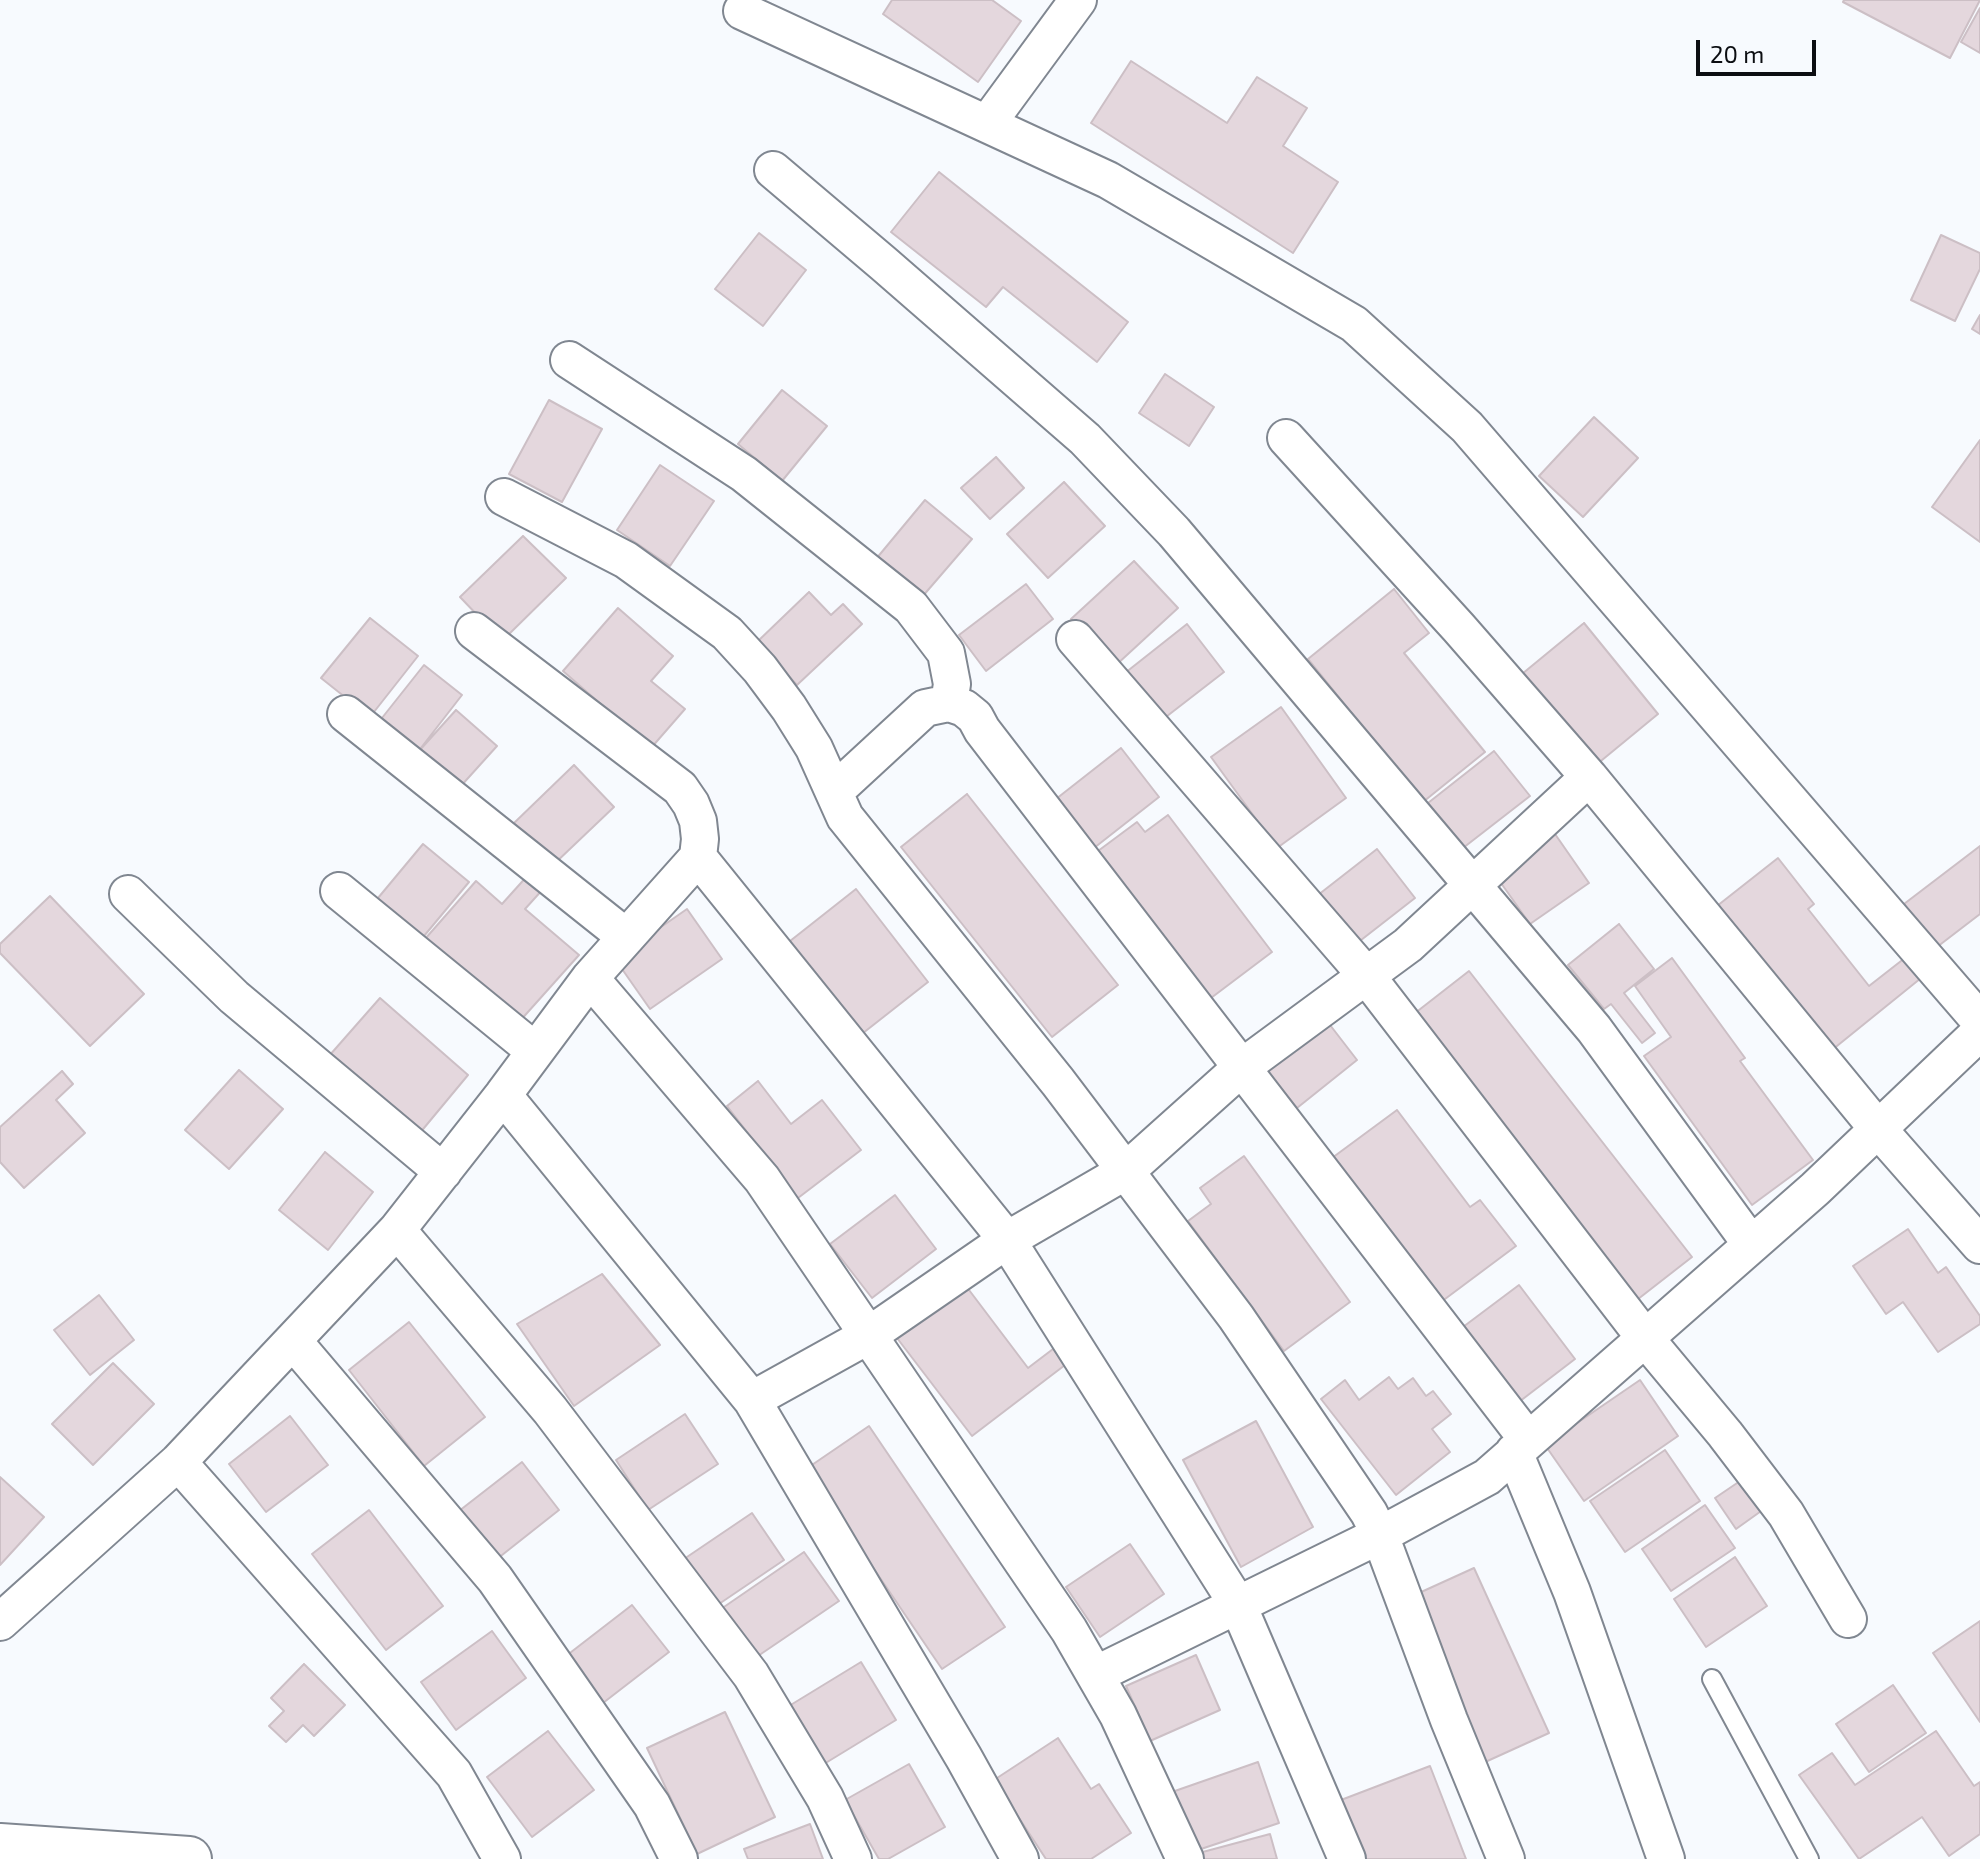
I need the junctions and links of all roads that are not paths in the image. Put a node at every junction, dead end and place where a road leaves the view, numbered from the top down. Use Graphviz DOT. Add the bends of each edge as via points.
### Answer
graph roads {
  1 [pos="1078,0"];
  2 [pos="742,11"];
  3 [pos="987,124"];
  4 [pos="773,170"];
  5 [pos="569,360"];
  6 [pos="1286,438"];
  7 [pos="504,497"];
  8 [pos="474,631"];
  9 [pos="1075,639"];
  10 [pos="949,703"];
  11 [pos="346,714"];
  12 [pos="1589,777"];
  13 [pos="835,791"];
  14 [pos="698,857"];
  15 [pos="1473,884"];
  16 [pos="339,891"];
  17 [pos="128,894"];
  18 [pos="626,937"];
  19 [pos="1365,974"];
  20 [pos="590,978"];
  21 [pos="1980,1021"];
  22 [pos="1980,1032"];
  23 [pos="535,1051"];
  24 [pos="1241,1068"];
  25 [pos="503,1095"];
  26 [pos="1878,1129"];
  27 [pos="1126,1171"];
  28 [pos="443,1172"];
  29 [pos="397,1230"];
  30 [pos="1007,1240"];
  31 [pos="1751,1244"];
  32 [pos="1980,1245"];
  33 [pos="869,1335"];
  34 [pos="1645,1338"];
  35 [pos="293,1341"];
  36 [pos="752,1400"];
  37 [pos="1521,1446"];
  38 [pos="178,1462"];
  39 [pos="1380,1535"];
  40 [pos="1238,1605"];
  41 [pos="1848,1619"];
  42 [pos="0,1622"];
  43 [pos="1095,1675"];
  44 [pos="1712,1679"];
  45 [pos="0,1846"];
  46 [pos="189,1859"];
  47 [pos="502,1859"];
  48 [pos="679,1859"];
  49 [pos="853,1859"];
  50 [pos="1020,1859"];
  51 [pos="1185,1859"];
  52 [pos="1347,1859"];
  53 [pos="1506,1859"];
  54 [pos="1666,1859"];
  55 [pos="1809,1859"];
  1 -- 3 [label="street"];
  2 -- 3 [label="street"];
  3 -- 21 [label="street" via="1108,180 1354,324 1467,427"];
  4 -- 15 [label="street" via="1085,439 1174,532"];
  5 -- 10 [label="street" via="744,474 911,607 946,653 952,684"];
  6 -- 12 [label="street"];
  7 -- 13 [label="street" via="626,560 727,633 789,708"];
  8 -- 14 [label="street" via="680,788 698,821"];
  9 -- 19 [label="street"];
  10 -- 13 [label="street" via="925,708"];
  10 -- 24 [label="street" via="975,717"];
  11 -- 18 [label="street"];
  12 -- 15 [label="street"];
  12 -- 26 [label="street"];
  13 -- 27 [label="street" via="845,817"];
  14 -- 18 [label="street"];
  14 -- 30 [label="street"];
  15 -- 19 [label="street" via="1408,945"];
  15 -- 31 [label="street" via="1594,1029"];
  16 -- 23 [label="street"];
  17 -- 28 [label="street" via="234,997"];
  18 -- 20 [label="street"];
  19 -- 24 [label="street"];
  19 -- 34 [label="street"];
  20 -- 23 [label="street"];
  20 -- 33 [label="street" via="762,1179"];
  22 -- 26 [label="street"];
  23 -- 25 [label="street"];
  24 -- 27 [label="street"];
  24 -- 37 [label="street"];
  25 -- 28 [label="street"];
  25 -- 36 [label="street"];
  26 -- 31 [label="street"];
  26 -- 32 [label="street"];
  27 -- 30 [label="street"];
  27 -- 39 [label="street" via="1236,1317"];
  28 -- 29 [label="street"];
  29 -- 35 [label="street"];
  29 -- 49 [label="street" via="550,1410 751,1675 825,1798"];
  30 -- 33 [label="street"];
  30 -- 40 [label="street"];
  31 -- 34 [label="street"];
  33 -- 36 [label="street"];
  33 -- 43 [label="street"];
  34 -- 37 [label="street"];
  34 -- 41 [label="street" via="1786,1514"];
  35 -- 38 [label="street"];
  35 -- 48 [label="street" via="495,1579 652,1805"];
  36 -- 50 [label="street"];
  37 -- 39 [label="street" via="1487,1477"];
  37 -- 54 [label="street"];
  38 -- 42 [label="street"];
  38 -- 47 [label="street" via="454,1774"];
  39 -- 40 [label="street"];
  39 -- 53 [label="street"];
  40 -- 43 [label="street"];
  40 -- 52 [label="street"];
  43 -- 51 [label="street"];
  44 -- 55 [label="lane"];
  45 -- 46 [label="street"];
}
